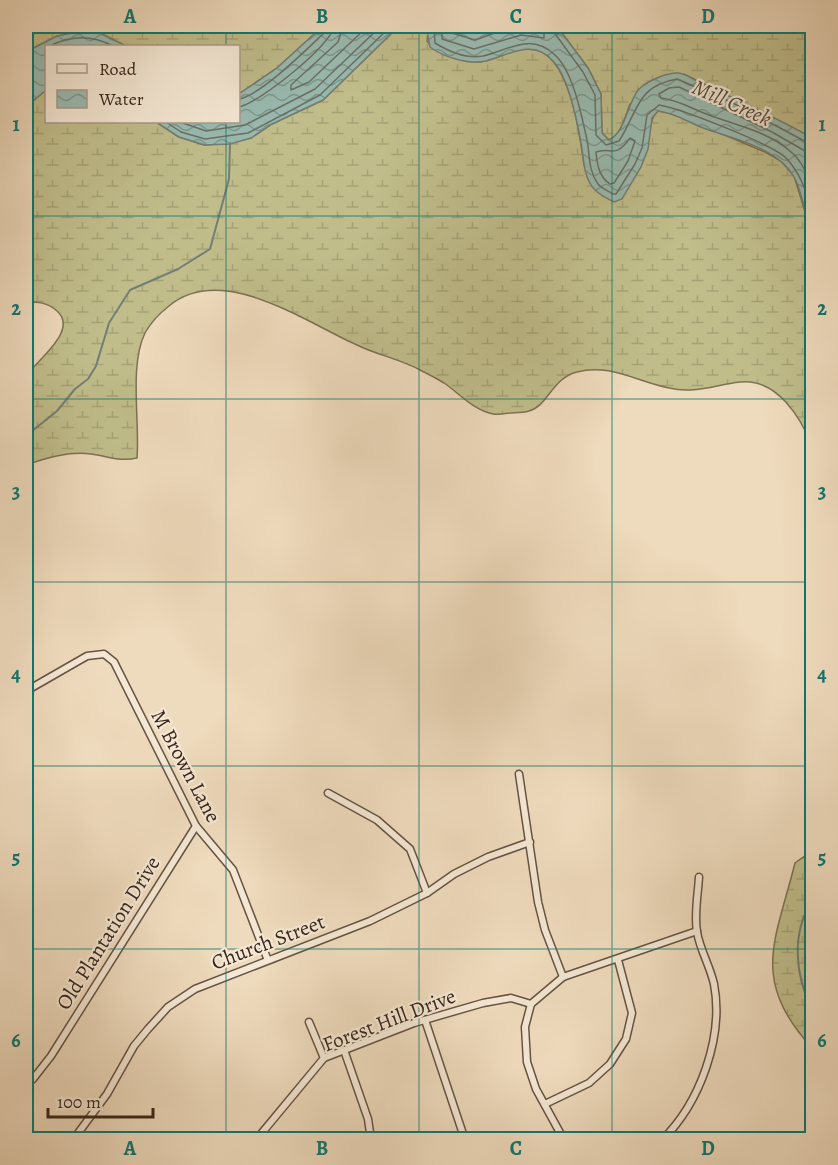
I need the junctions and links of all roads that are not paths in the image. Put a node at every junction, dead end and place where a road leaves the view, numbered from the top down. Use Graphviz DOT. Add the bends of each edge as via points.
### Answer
graph roads {
  1 [pos="26,691"];
  2 [pos="519,774"];
  3 [pos="328,793"];
  4 [pos="196,826"];
  5 [pos="530,842"];
  6 [pos="699,877"];
  7 [pos="427,894"];
  8 [pos="697,931"];
  9 [pos="267,958"];
  10 [pos="618,960"];
  11 [pos="562,977"];
  12 [pos="531,1004"];
  13 [pos="425,1020"];
  14 [pos="309,1022"];
  15 [pos="344,1050"];
  16 [pos="324,1058"];
  17 [pos="26,1084"];
  18 [pos="545,1104"];
  19 [pos="73,1140"];
  20 [pos="256,1140"];
  21 [pos="371,1140"];
  22 [pos="465,1140"];
  23 [pos="564,1140"];
  24 [pos="662,1140"];
  1 -- 4 [label="street, M Brown Lane" via="87,656 104,654 114,662"];
  2 -- 5 [label="street"];
  3 -- 7 [label="street" via="377,820 410,849"];
  4 -- 9 [label="street, M Brown Lane" via="233,870"];
  4 -- 17 [label="street, Old Plantation Drive" via="51,1056"];
  5 -- 7 [label="street, Church Street" via="454,874"];
  5 -- 11 [label="street" via="545,930"];
  6 -- 8 [label="street"];
  7 -- 9 [label="street, Church Street" via="370,921"];
  8 -- 10 [label="street"];
  8 -- 24 [label="street" via="714,986 713,1038 702,1077 683,1116"];
  9 -- 19 [label="street, Church Street" via="195,989 168,1007 134,1046 107,1094"];
  10 -- 11 [label="street"];
  10 -- 18 [label="street" via="632,1013 626,1039 610,1064 589,1083"];
  11 -- 12 [label="street"];
  12 -- 13 [label="street, Forest Hill Drive" via="511,998"];
  12 -- 18 [label="street" via="525,1027 527,1062"];
  13 -- 15 [label="street, Forest Hill Drive"];
  13 -- 22 [label="street"];
  14 -- 16 [label="street"];
  15 -- 16 [label="street, Forest Hill Drive"];
  15 -- 21 [label="street" via="368,1119"];
  16 -- 20 [label="street, Forest Hill Drive"];
  18 -- 23 [label="street"];
}
